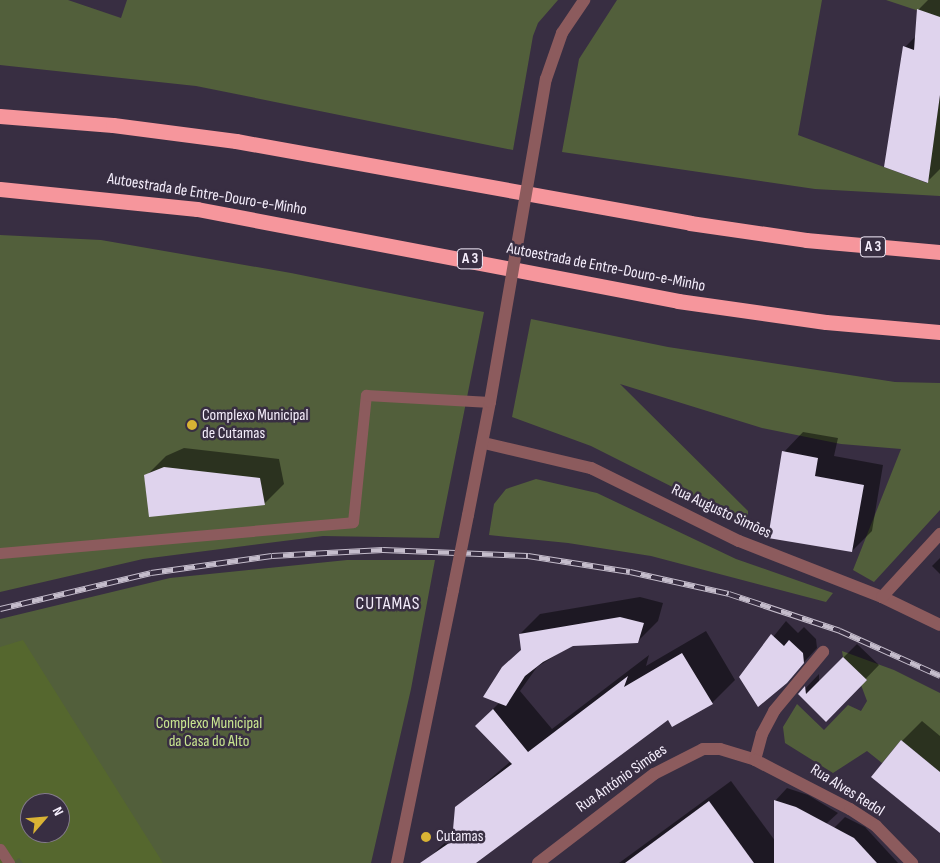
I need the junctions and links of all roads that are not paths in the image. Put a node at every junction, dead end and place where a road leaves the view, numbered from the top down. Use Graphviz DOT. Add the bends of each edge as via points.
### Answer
graph roads {
  1 [pos="584,0"];
  2 [pos="0,116"];
  3 [pos="0,189"];
  4 [pos="940,252"];
  5 [pos="940,332"];
  6 [pos="490,402"];
  7 [pos="484,443"];
  8 [pos="940,534"];
  9 [pos="0,553"];
  10 [pos="882,597"];
  11 [pos="940,624"];
  12 [pos="823,652"];
  13 [pos="755,760"];
  14 [pos="0,849"];
  15 [pos="9,863"];
  16 [pos="397,863"];
  17 [pos="538,863"];
  18 [pos="912,863"];
  1 -- 6 [label="street, bridge" via="562,33 546,79"];
  2 -- 4 [label="highway, A 3" via="113,125 226,140 690,223 806,240"];
  3 -- 5 [label="highway, Autoestrada de Entre-Douro-e-Minho / A 3" via="197,208 678,301 826,322"];
  6 -- 7 [label="street"];
  6 -- 9 [label="lane" via="366,395 353,522"];
  7 -- 10 [label="street, Rua Augusto Simões" via="591,468 739,541"];
  7 -- 16 [label="street, bridge"];
  8 -- 10 [label="street"];
  10 -- 11 [label="street, Rua Augusto Simões"];
  12 -- 13 [label="street" via="774,711 762,734"];
  13 -- 17 [label="street, Rua António Simões" via="720,749 703,749 687,755 623,796"];
  13 -- 18 [label="street, Rua Alves Redol" via="876,826"];
  14 -- 15 [label="lane"];
}
